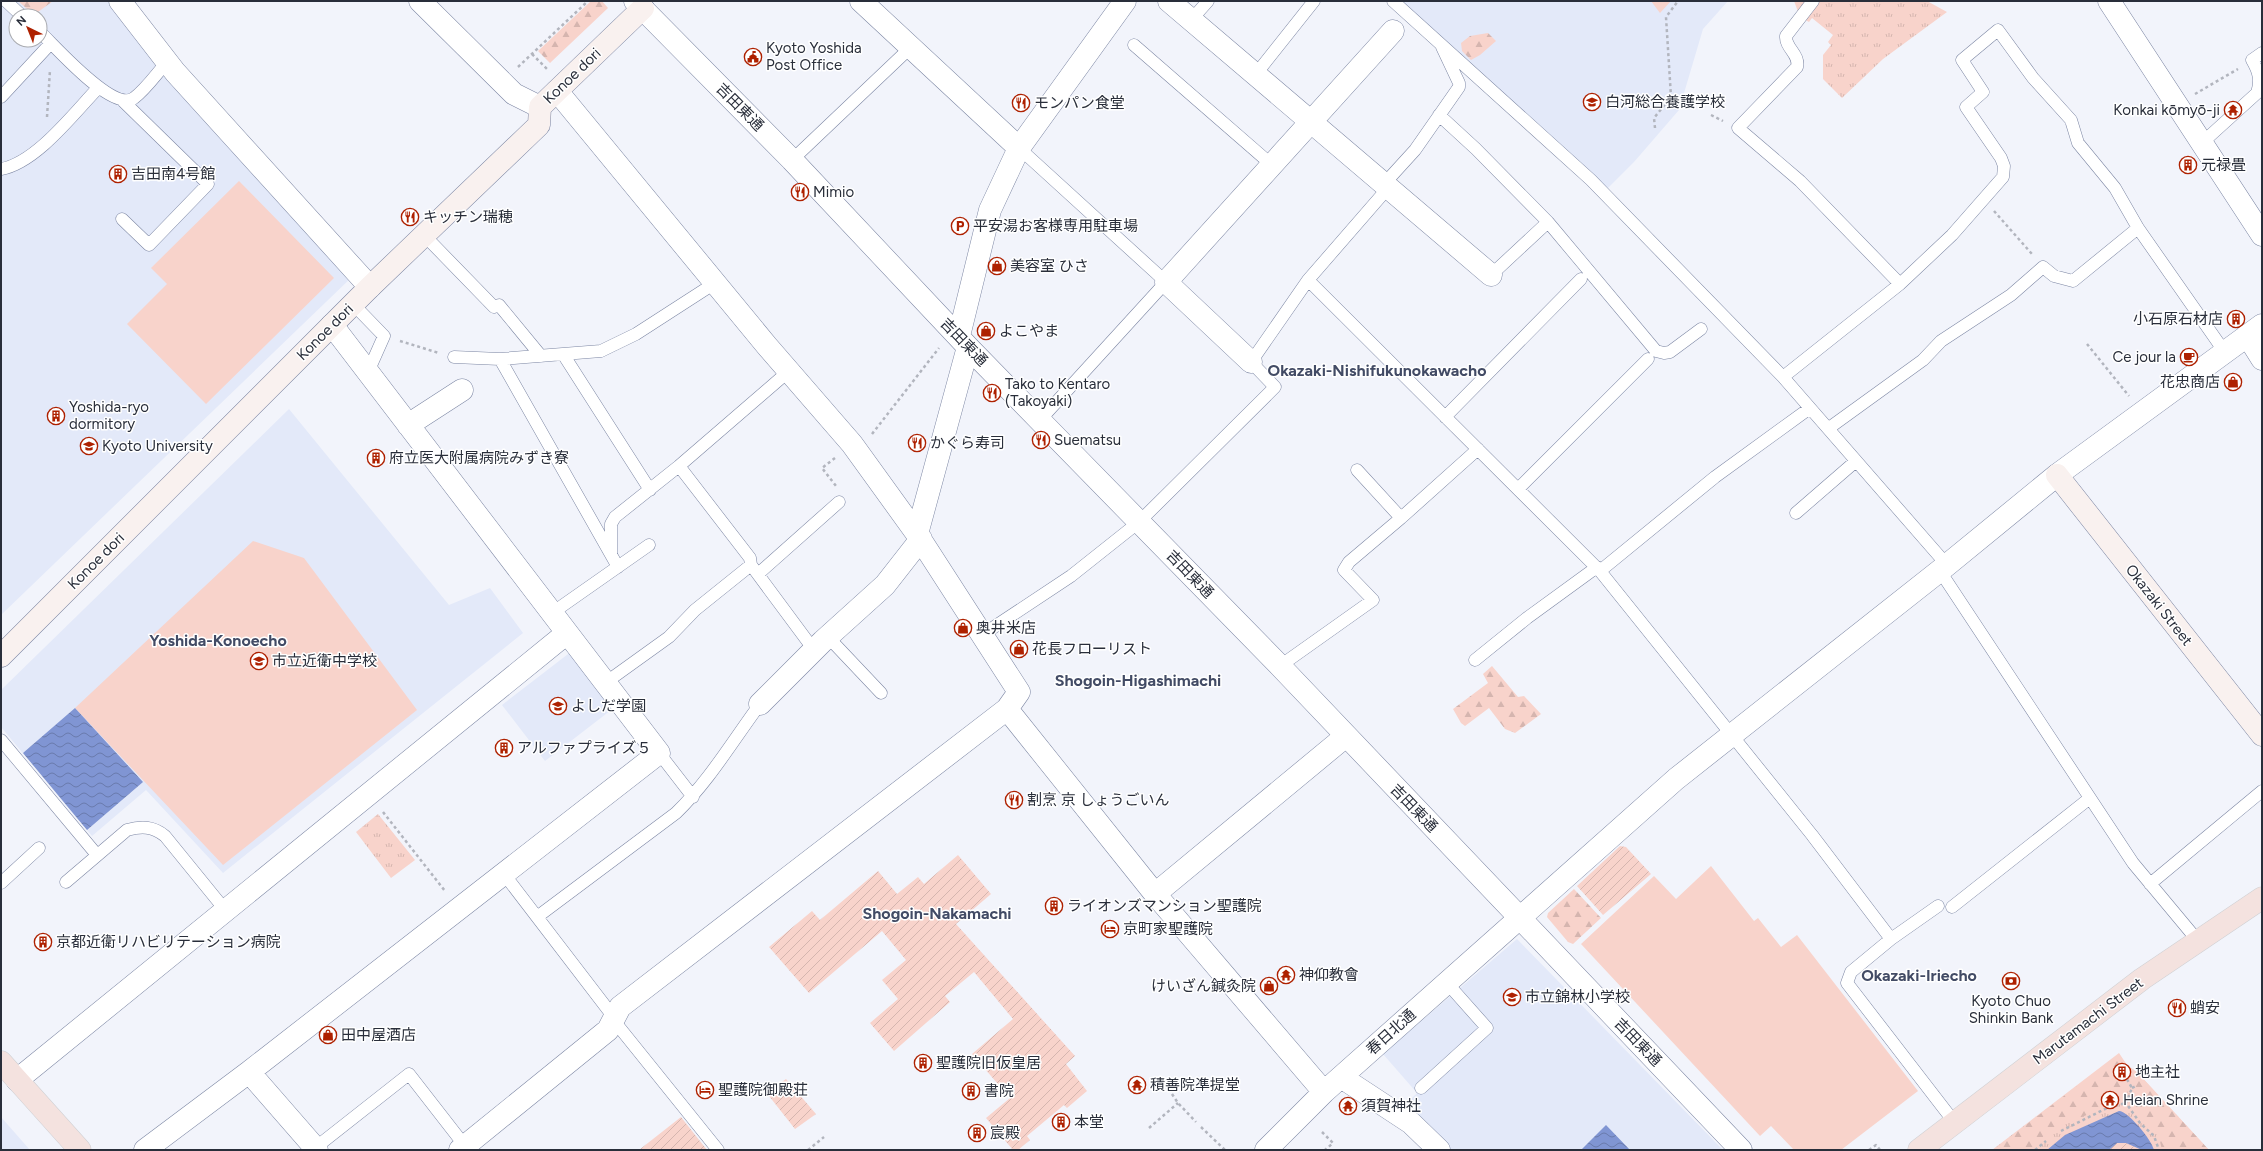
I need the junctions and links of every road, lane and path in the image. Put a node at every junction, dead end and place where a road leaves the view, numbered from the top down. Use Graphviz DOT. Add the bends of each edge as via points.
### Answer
graph roads {
  1 [pos="6,1"];
  2 [pos="120,1"];
  3 [pos="420,1"];
  4 [pos="588,1"];
  5 [pos="861,1"];
  6 [pos="1125,1"];
  7 [pos="1169,1"];
  8 [pos="1208,1"];
  9 [pos="1314,1"];
  10 [pos="1393,1"];
  11 [pos="1678,1"];
  12 [pos="1813,1"];
  13 [pos="2109,1"];
  14 [pos="639,5"];
  15 [pos="13,8"];
  16 [pos="1192,20"];
  17 [pos="1393,32"];
  18 [pos="48,40"];
  19 [pos="1439,42"];
  20 [pos="51,43"];
  21 [pos="1134,45"];
  22 [pos="910,48"];
  23 [pos="2262,53"];
  24 [pos="532,54"];
  25 [pos="168,62"];
  26 [pos="548,70"];
  27 [pos="1256,74"];
  28 [pos="2223,78"];
  29 [pos="502,82"];
  30 [pos="98,88"];
  31 [pos="557,91"];
  32 [pos="1,97"];
  33 [pos="2189,97"];
  34 [pos="123,101"];
  35 [pos="540,107"];
  36 [pos="1439,115"];
  37 [pos="1311,122"];
  38 [pos="1655,128"];
  39 [pos="46,141"];
  40 [pos="2203,142"];
  41 [pos="1019,148"];
  42 [pos="792,160"];
  43 [pos="1272,165"];
  44 [pos="1,169"];
  45 [pos="1386,186"];
  46 [pos="1984,198"];
  47 [pos="122,219"];
  48 [pos="1548,222"];
  49 [pos="2138,228"];
  50 [pos="424,234"];
  51 [pos="2262,235"];
  52 [pos="2043,267"];
  53 [pos="1491,275"];
  54 [pos="1581,279"];
  55 [pos="1308,280"];
  56 [pos="1166,282"];
  57 [pos="715,283"];
  58 [pos="1900,284"];
  59 [pos="370,287"];
  60 [pos="353,304"];
  61 [pos="332,325"];
  62 [pos="1701,329"];
  63 [pos="2254,330"];
  64 [pos="384,336"];
  65 [pos="960,338"];
  66 [pos="2087,344"];
  67 [pos="2224,351"];
  68 [pos="563,354"];
  69 [pos="541,356"];
  70 [pos="454,357"];
  71 [pos="500,359"];
  72 [pos="1648,359"];
  73 [pos="2262,359"];
  74 [pos="1251,362"];
  75 [pos="789,371"];
  76 [pos="368,372"];
  77 [pos="1783,377"];
  78 [pos="462,390"];
  79 [pos="1810,408"];
  80 [pos="2142,412"];
  81 [pos="1445,417"];
  82 [pos="1040,420"];
  83 [pos="408,425"];
  84 [pos="1829,428"];
  85 [pos="855,447"];
  86 [pos="1478,449"];
  87 [pos="1856,460"];
  88 [pos="679,466"];
  89 [pos="1357,470"];
  90 [pos="2057,475"];
  91 [pos="1518,489"];
  92 [pos="650,490"];
  93 [pos="839,502"];
  94 [pos="1796,513"];
  95 [pos="1401,518"];
  96 [pos="1139,522"];
  97 [pos="919,536"];
  98 [pos="650,546"];
  99 [pos="611,554"];
  100 [pos="618,567"];
  101 [pos="1944,568"];
  102 [pos="754,569"];
  103 [pos="1598,569"];
  104 [pos="552,613"];
  105 [pos="567,633"];
  106 [pos="982,635"];
  107 [pos="821,643"];
  108 [pos="1,656"];
  109 [pos="1475,660"];
  110 [pos="1280,666"];
  111 [pos="605,683"];
  112 [pos="881,693"];
  113 [pos="760,704"];
  114 [pos="1007,709"];
  115 [pos="1731,734"];
  116 [pos="2262,735"];
  117 [pos="1346,736"];
  118 [pos="1,740"];
  119 [pos="659,753"];
  120 [pos="2262,791"];
  121 [pos="369,795"];
  122 [pos="693,797"];
  123 [pos="2090,798"];
  124 [pos="40,848"];
  125 [pos="98,855"];
  126 [pos="504,874"];
  127 [pos="66,882"];
  128 [pos="1,883"];
  129 [pos="2150,884"];
  130 [pos="1155,894"];
  131 [pos="2262,898"];
  132 [pos="1938,906"];
  133 [pos="1952,907"];
  134 [pos="459,908"];
  135 [pos="226,911"];
  136 [pos="537,916"];
  137 [pos="1520,918"];
  138 [pos="1891,939"];
  139 [pos="2198,941"];
  140 [pos="1447,983"];
  141 [pos="614,1019"];
  142 [pos="1,1062"];
  143 [pos="250,1072"];
  144 [pos="2124,1074"];
  145 [pos="1341,1077"];
  146 [pos="1162,1079"];
  147 [pos="17,1080"];
  148 [pos="2136,1086"];
  149 [pos="1421,1088"];
  150 [pos="2132,1088"];
  151 [pos="1324,1092"];
  152 [pos="1178,1103"];
  153 [pos="2126,1104"];
  154 [pos="1196,1122"];
  155 [pos="1956,1123"];
  156 [pos="1201,1127"];
  157 [pos="1149,1128"];
  158 [pos="1322,1132"];
  159 [pos="2061,1132"];
  160 [pos="824,1137"];
  161 [pos="2046,1141"];
  162 [pos="462,1148"];
  163 [pos="316,1149"];
  164 [pos="80,1150"];
  165 [pos="145,1150"];
  166 [pos="718,1150"];
  167 [pos="808,1150"];
  168 [pos="1225,1150"];
  169 [pos="1266,1150"];
  170 [pos="1326,1150"];
  171 [pos="1439,1150"];
  172 [pos="1741,1150"];
  173 [pos="1869,1150"];
  174 [pos="1880,1150"];
  175 [pos="1919,1150"];
  176 [pos="2035,1150"];
  177 [pos="2158,1150"];
  1 -- 15 [label="lane"];
  2 -- 25 [label="street"];
  3 -- 29 [label="street"];
  4 -- 24 [label="path"];
  5 -- 22 [label="street"];
  6 -- 41 [label="street"];
  7 -- 16 [label="street"];
  8 -- 16 [label="lane"];
  9 -- 27 [label="lane"];
  10 -- 19 [label="lane"];
  11 -- 38 [label="path" via="1666,17 1671,97 1654,118"];
  12 -- 58 [label="lane" via="1786,36 1786,42 1798,60 1797,66 1738,128 1800,181"];
  13 -- 40 [label="street"];
  14 -- 31 [label="street, Konoe dori"];
  14 -- 42 [label="street, 吉田東通"];
  16 -- 27 [label="street"];
  17 -- 37 [label="street"];
  18 -- 20 [label="lane"];
  19 -- 36 [label="lane" via="1460,83"];
  19 -- 77 [label="lane" via="1590,180"];
  20 -- 30 [label="lane"];
  20 -- 32 [label="lane"];
  20 -- 39 [label="path"];
  21 -- 43 [label="lane"];
  22 -- 41 [label="street"];
  22 -- 42 [label="lane"];
  23 -- 40 [label="lane" via="2252,60 2258,70 2260,84 2256,93"];
  24 -- 26 [label="path"];
  24 -- 29 [label="path"];
  25 -- 34 [label="lane" via="133,99"];
  25 -- 59 [label="street"];
  27 -- 37 [label="street"];
  28 -- 33 [label="path"];
  29 -- 35 [label="street" via="514,94"];
  30 -- 34 [label="lane"];
  30 -- 39 [label="lane"];
  31 -- 35 [label="street, Konoe dori"];
  31 -- 57 [label="street"];
  34 -- 47 [label="lane" via="208,184 149,245"];
  35 -- 50 [label="street, Konoe dori" via="539,125"];
  36 -- 45 [label="lane"];
  36 -- 48 [label="lane"];
  37 -- 43 [label="street"];
  37 -- 45 [label="street"];
  39 -- 44 [label="lane" via="19,163"];
  40 -- 51 [label="street"];
  41 -- 56 [label="lane"];
  41 -- 65 [label="street" via="990,210"];
  42 -- 65 [label="street, 吉田東通"];
  43 -- 56 [label="street"];
  45 -- 53 [label="street"];
  45 -- 55 [label="lane"];
  46 -- 49 [label="lane" via="2003,177 2004,166 2002,158 1966,107 1983,92 1962,60 1998,30 2033,78 2071,120 2078,143 2116,188"];
  46 -- 52 [label="path"];
  46 -- 58 [label="lane" via="1952,235"];
  48 -- 53 [label="lane"];
  48 -- 62 [label="lane" via="1656,351 1670,352"];
  49 -- 52 [label="lane" via="2073,281 2054,276"];
  49 -- 67 [label="lane"];
  50 -- 59 [label="street, Konoe dori"];
  50 -- 69 [label="lane" via="494,307 499,305"];
  52 -- 84 [label="lane" via="2011,295 1941,341 1922,360"];
  54 -- 81 [label="lane"];
  55 -- 74 [label="lane"];
  55 -- 81 [label="lane"];
  56 -- 74 [label="street"];
  56 -- 82 [label="lane"];
  57 -- 68 [label="lane" via="613,347 601,351"];
  57 -- 75 [label="street"];
  58 -- 77 [label="lane"];
  59 -- 60 [label="street, Konoe dori"];
  60 -- 61 [label="street, Konoe dori"];
  60 -- 64 [label="lane"];
  61 -- 76 [label="street"];
  61 -- 108 [label="street, Konoe dori"];
  63 -- 67 [label="street, 春日北通"];
  63 -- 73 [label="street"];
  64 -- 70 [label="path"];
  64 -- 76 [label="lane"];
  65 -- 82 [label="street, 吉田東通"];
  65 -- 85 [label="path"];
  65 -- 97 [label="street"];
  66 -- 80 [label="path"];
  67 -- 80 [label="street, 春日北通"];
  68 -- 69 [label="lane"];
  68 -- 92 [label="lane"];
  69 -- 71 [label="lane"];
  70 -- 71 [label="lane"];
  71 -- 99 [label="lane"];
  72 -- 91 [label="lane"];
  74 -- 96 [label="lane" via="1275,387"];
  75 -- 85 [label="street"];
  75 -- 88 [label="lane"];
  76 -- 83 [label="street"];
  77 -- 79 [label="lane"];
  78 -- 83 [label="street"];
  79 -- 84 [label="lane"];
  79 -- 103 [label="lane" via="1715,477"];
  80 -- 90 [label="street, 春日北通"];
  81 -- 86 [label="lane"];
  82 -- 96 [label="street, 吉田東通"];
  83 -- 104 [label="street"];
  84 -- 87 [label="lane"];
  85 -- 93 [label="path" via="822,468 842,495"];
  85 -- 97 [label="street"];
  86 -- 91 [label="lane"];
  86 -- 95 [label="lane"];
  87 -- 94 [label="lane"];
  87 -- 101 [label="lane"];
  88 -- 92 [label="lane"];
  88 -- 102 [label="lane" via="750,558"];
  89 -- 95 [label="lane"];
  90 -- 101 [label="street, 春日北通"];
  90 -- 116 [label="street, Okazaki Street"];
  91 -- 103 [label="lane"];
  92 -- 99 [label="lane" via="615,517 611,524"];
  93 -- 102 [label="lane"];
  95 -- 110 [label="lane" via="1349,562 1344,570 1373,600"];
  96 -- 106 [label="lane" via="1071,576"];
  96 -- 110 [label="street, 吉田東通"];
  97 -- 106 [label="street"];
  97 -- 107 [label="street" via="886,585"];
  98 -- 100 [label="lane"];
  99 -- 100 [label="lane"];
  100 -- 104 [label="lane"];
  101 -- 115 [label="street, 春日北通"];
  101 -- 123 [label="lane"];
  102 -- 107 [label="lane"];
  102 -- 111 [label="lane" via="695,610 670,637"];
  103 -- 109 [label="lane" via="1527,618"];
  103 -- 115 [label="lane"];
  104 -- 105 [label="street"];
  105 -- 111 [label="street"];
  105 -- 121 [label="street"];
  106 -- 114 [label="street" via="1018,692"];
  107 -- 112 [label="lane"];
  107 -- 113 [label="street"];
  110 -- 117 [label="street, 吉田東通"];
  111 -- 119 [label="street"];
  113 -- 122 [label="lane" via="715,770"];
  114 -- 130 [label="street"];
  114 -- 141 [label="street" via="620,1007"];
  115 -- 137 [label="street, 春日北通" via="1676,779"];
  115 -- 138 [label="lane"];
  117 -- 130 [label="street"];
  117 -- 137 [label="street, 吉田東通"];
  118 -- 125 [label="lane"];
  119 -- 122 [label="lane"];
  119 -- 126 [label="street"];
  120 -- 129 [label="lane"];
  121 -- 134 [label="path"];
  121 -- 135 [label="street"];
  122 -- 136 [label="lane" via="676,813"];
  123 -- 129 [label="lane"];
  123 -- 133 [label="lane"];
  124 -- 128 [label="lane"];
  125 -- 127 [label="lane"];
  125 -- 135 [label="lane" via="127,830 137,827 158,830"];
  126 -- 134 [label="street"];
  126 -- 136 [label="lane"];
  129 -- 139 [label="lane"];
  130 -- 151 [label="street"];
  131 -- 139 [label="main road, Marutamachi Street"];
  132 -- 138 [label="lane"];
  134 -- 143 [label="street"];
  135 -- 147 [label="street"];
  136 -- 141 [label="lane"];
  137 -- 140 [label="street, 春日北通"];
  137 -- 172 [label="street, 吉田東通"];
  138 -- 155 [label="lane" via="1851,972 1847,983"];
  139 -- 155 [label="main road, Marutamachi Street" via="2142,979"];
  140 -- 145 [label="street, 春日北通"];
  140 -- 149 [label="lane" via="1487,1028"];
  141 -- 162 [label="street" via="608,1030"];
  141 -- 166 [label="lane"];
  142 -- 147 [label="main road"];
  143 -- 163 [label="street"];
  143 -- 165 [label="street"];
  144 -- 150 [label="path"];
  145 -- 151 [label="street, 春日北通"];
  145 -- 171 [label="street" via="1411,1123"];
  146 -- 152 [label="path"];
  147 -- 164 [label="main road"];
  148 -- 150 [label="path"];
  150 -- 153 [label="path"];
  151 -- 169 [label="street, 春日北通"];
  152 -- 154 [label="path"];
  152 -- 157 [label="path"];
  153 -- 159 [label="path" via="2109,1107"];
  153 -- 177 [label="path" via="2154,1136"];
  155 -- 175 [label="main road, Marutamachi Street"];
  156 -- 168 [label="path"];
  158 -- 170 [label="path" via="1333,1142"];
  160 -- 167 [label="path"];
  161 -- 176 [label="path"];
  162 -- 163 [label="lane" via="410,1074"];
  173 -- 174 [label="path" via="1876,1145"];
}
